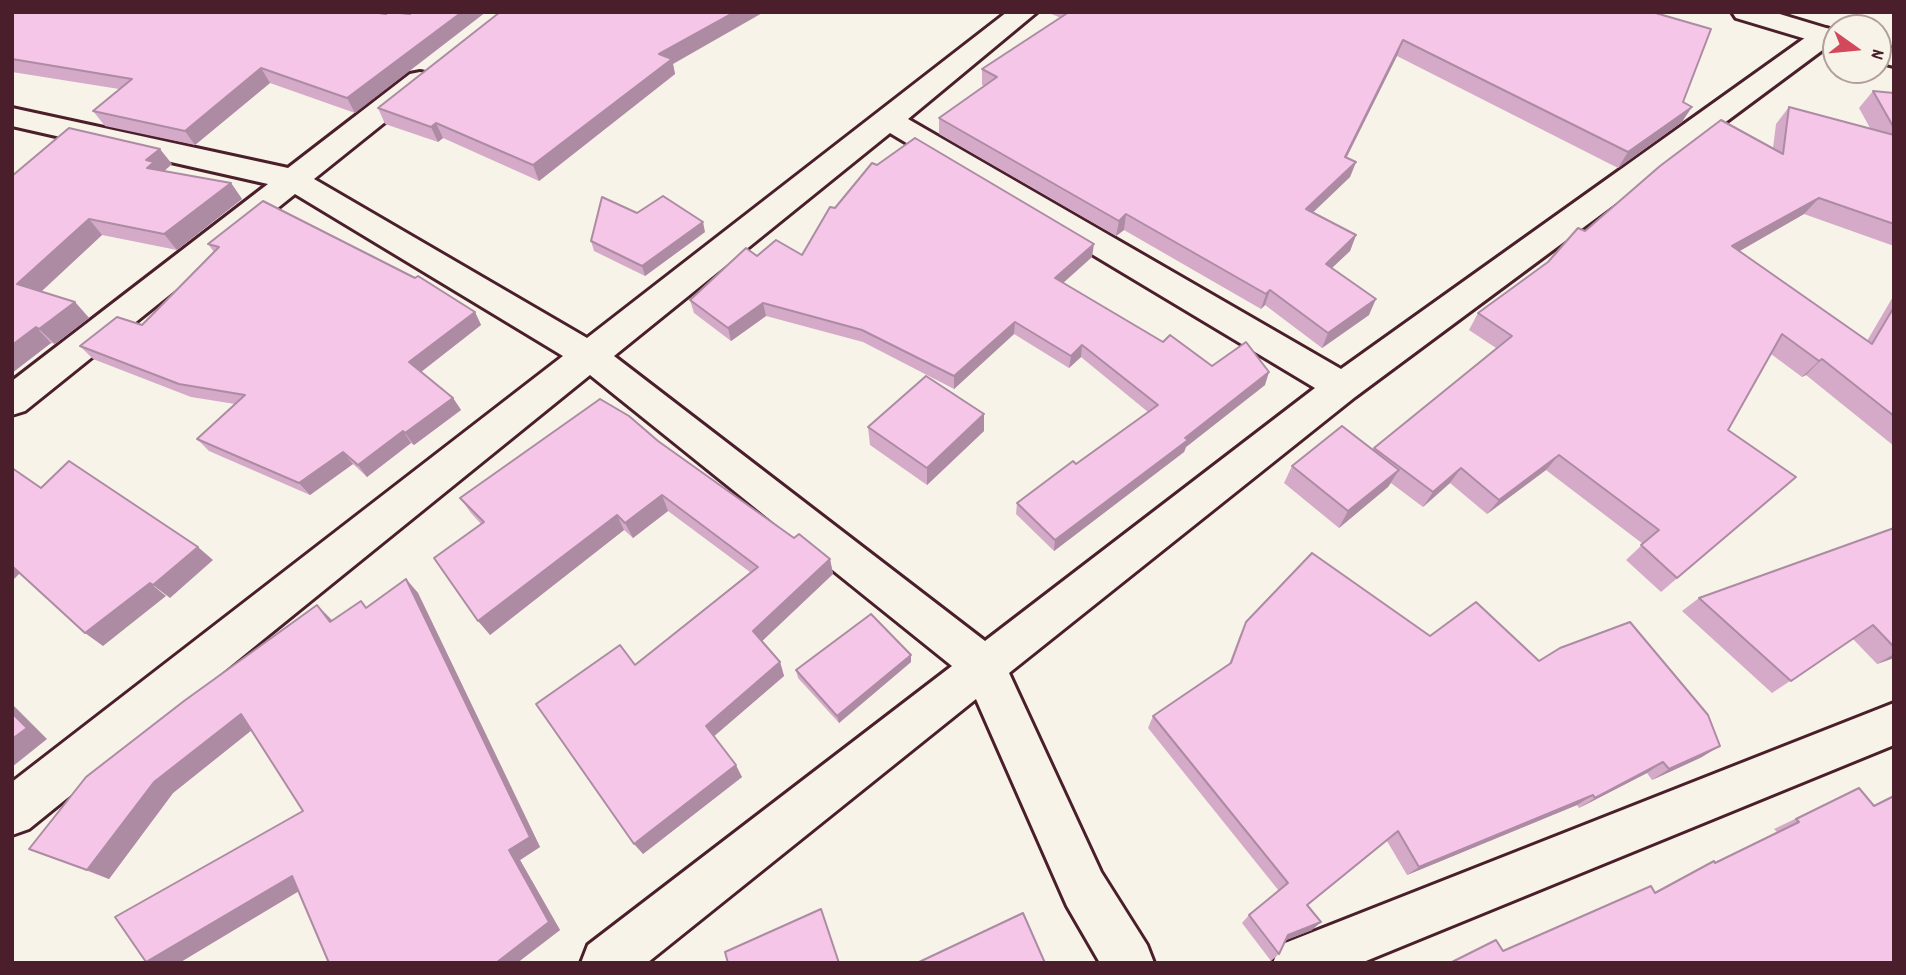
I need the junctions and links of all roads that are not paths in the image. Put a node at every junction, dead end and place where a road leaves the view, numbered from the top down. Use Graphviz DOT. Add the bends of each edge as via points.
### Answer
graph roads {
  1 [pos="1745,12"];
  2 [pos="1008,15"];
  3 [pos="1822,36"];
  4 [pos="1822,44"];
  5 [pos="443,62"];
  6 [pos="12,117"];
  7 [pos="889,120"];
  8 [pos="292,179"];
  9 [pos="590,356"];
  10 [pos="1342,387"];
  11 [pos="12,401"];
  12 [pos="983,665"];
  13 [pos="1894,724"];
  14 [pos="12,812"];
  15 [pos="606,963"];
  16 [pos="1129,963"];
  17 [pos="1298,963"];
  1 -- 3 [label="street"];
  2 -- 7 [label="street"];
  4 -- 10 [label="street"];
  5 -- 8 [label="street"];
  6 -- 8 [label="street"];
  7 -- 9 [label="street"];
  7 -- 10 [label="street"];
  8 -- 9 [label="street"];
  8 -- 11 [label="street"];
  9 -- 12 [label="street"];
  9 -- 14 [label="street"];
  10 -- 12 [label="street"];
  12 -- 15 [label="street"];
  12 -- 16 [label="street" via="1084,889"];
  13 -- 17 [label="street"];
}
